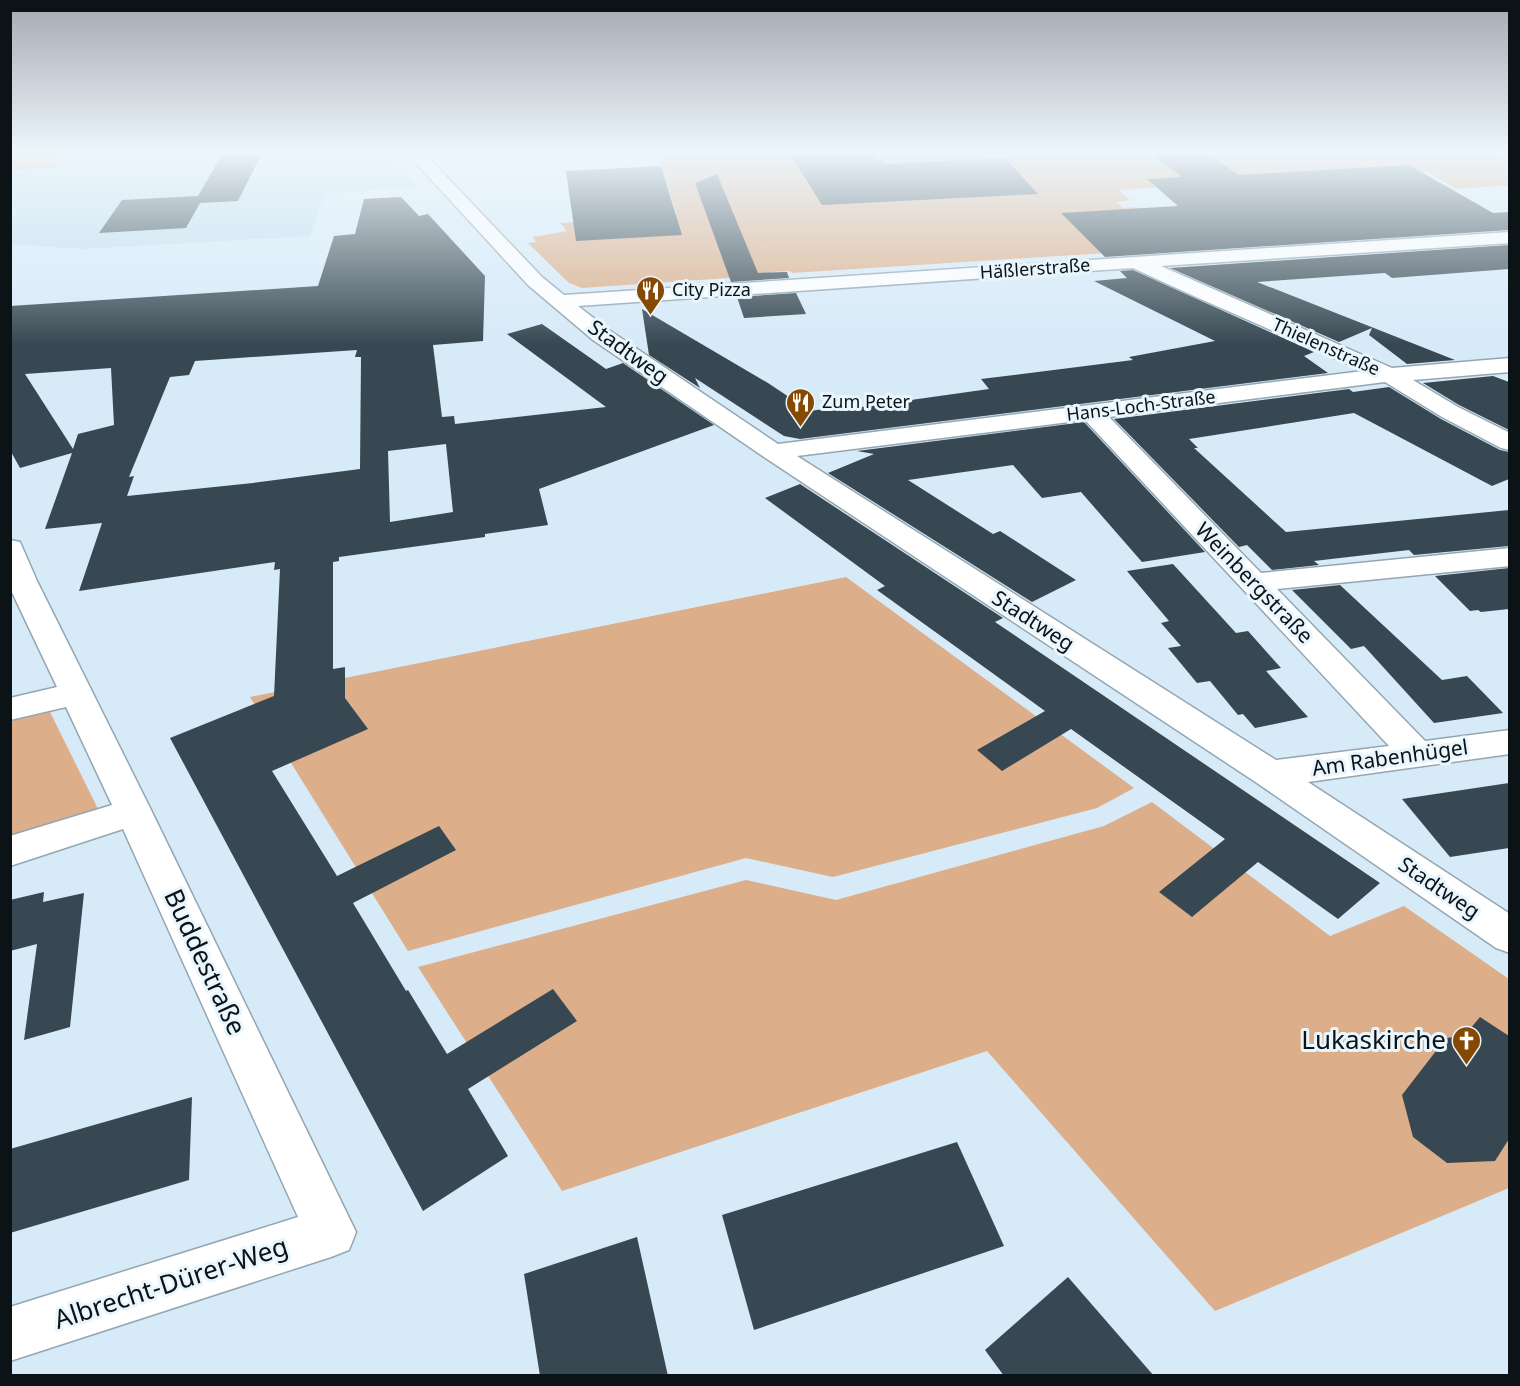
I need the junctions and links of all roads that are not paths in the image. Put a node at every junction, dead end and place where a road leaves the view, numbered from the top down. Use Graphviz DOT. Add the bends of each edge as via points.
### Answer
graph roads {
  1 [pos="473,216"];
  2 [pos="1509,237"];
  3 [pos="1136,262"];
  4 [pos="560,301"];
  5 [pos="1509,365"];
  6 [pos="1389,375"];
  7 [pos="1091,412"];
  8 [pos="1509,443"];
  9 [pos="772,452"];
  10 [pos="10,548"];
  11 [pos="1509,557"];
  12 [pos="1254,582"];
  13 [pos="76,694"];
  14 [pos="10,709"];
  15 [pos="1509,742"];
  16 [pos="1418,755"];
  17 [pos="1270,774"];
  18 [pos="134,812"];
  19 [pos="10,851"];
  20 [pos="1509,936"];
  21 [pos="331,1232"];
  22 [pos="10,1334"];
  1 -- 4 [label="street, Stadtweg" via="535,282"];
  2 -- 3 [label="street, Häßlerstraße"];
  3 -- 4 [label="street, Häßlerstraße"];
  3 -- 6 [label="street, Thielenstraße"];
  4 -- 9 [label="street, Stadtweg" via="601,334"];
  5 -- 6 [label="street, Hans-Loch-Straße"];
  6 -- 7 [label="street, Hans-Loch-Straße"];
  6 -- 8 [label="street, Thielenstraße"];
  7 -- 9 [label="street, Hans-Loch-Straße"];
  7 -- 12 [label="street, Weinbergstraße"];
  9 -- 17 [label="street, Stadtweg"];
  10 -- 13 [label="street, Buddestraße"];
  11 -- 12 [label="street"];
  12 -- 16 [label="street, Weinbergstraße"];
  13 -- 14 [label="street"];
  13 -- 18 [label="street, Buddestraße"];
  15 -- 16 [label="street, Am Rabenhügel"];
  16 -- 17 [label="street, Am Rabenhügel"];
  17 -- 20 [label="street, Stadtweg"];
  18 -- 19 [label="street"];
  18 -- 21 [label="street, Buddestraße"];
  21 -- 22 [label="street, Albrecht-Dürer-Weg"];
}
